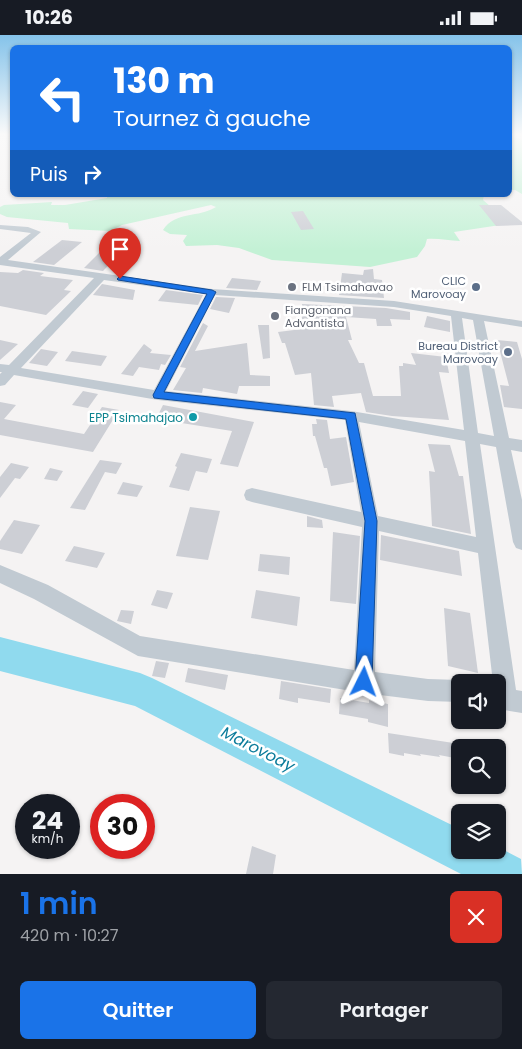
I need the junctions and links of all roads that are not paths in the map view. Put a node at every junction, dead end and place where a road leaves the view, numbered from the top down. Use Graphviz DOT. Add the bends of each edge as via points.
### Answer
graph roads {
  1 [pos="0,227"];
  2 [pos="0,262"];
  3 [pos="102,276"];
  4 [pos="212,292"];
  5 [pos="456,315"];
  6 [pos="478,318"];
  7 [pos="522,324"];
  8 [pos="5,370"];
  9 [pos="0,382"];
  10 [pos="158,395"];
  11 [pos="351,416"];
  12 [pos="470,437"];
  13 [pos="503,442"];
  14 [pos="522,446"];
  15 [pos="252,495"];
  16 [pos="371,521"];
  17 [pos="522,542"];
  18 [pos="486,547"];
  19 [pos="0,574"];
  20 [pos="364,682"];
  21 [pos="451,691"];
  22 [pos="509,700"];
  1 -- 2 [label="street" via="37,232"];
  2 -- 3 [label="street"];
  3 -- 4 [label="street"];
  3 -- 8 [label="street"];
  4 -- 5 [label="street" via="394,304"];
  4 -- 10 [label="street"];
  5 -- 6 [label="street"];
  5 -- 12 [label="street"];
  6 -- 7 [label="street"];
  6 -- 13 [label="street"];
  8 -- 9 [label="street"];
  8 -- 10 [label="street"];
  10 -- 11 [label="street"];
  11 -- 12 [label="street"];
  11 -- 16 [label="street"];
  12 -- 13 [label="street"];
  12 -- 18 [label="street"];
  13 -- 14 [label="street"];
  13 -- 17 [label="street"];
  15 -- 16 [label="street"];
  16 -- 18 [label="street"];
  16 -- 20 [label="street"];
  18 -- 22 [label="street"];
  19 -- 20 [label="street" via="42,592 138,646"];
  20 -- 21 [label="street"];
}
